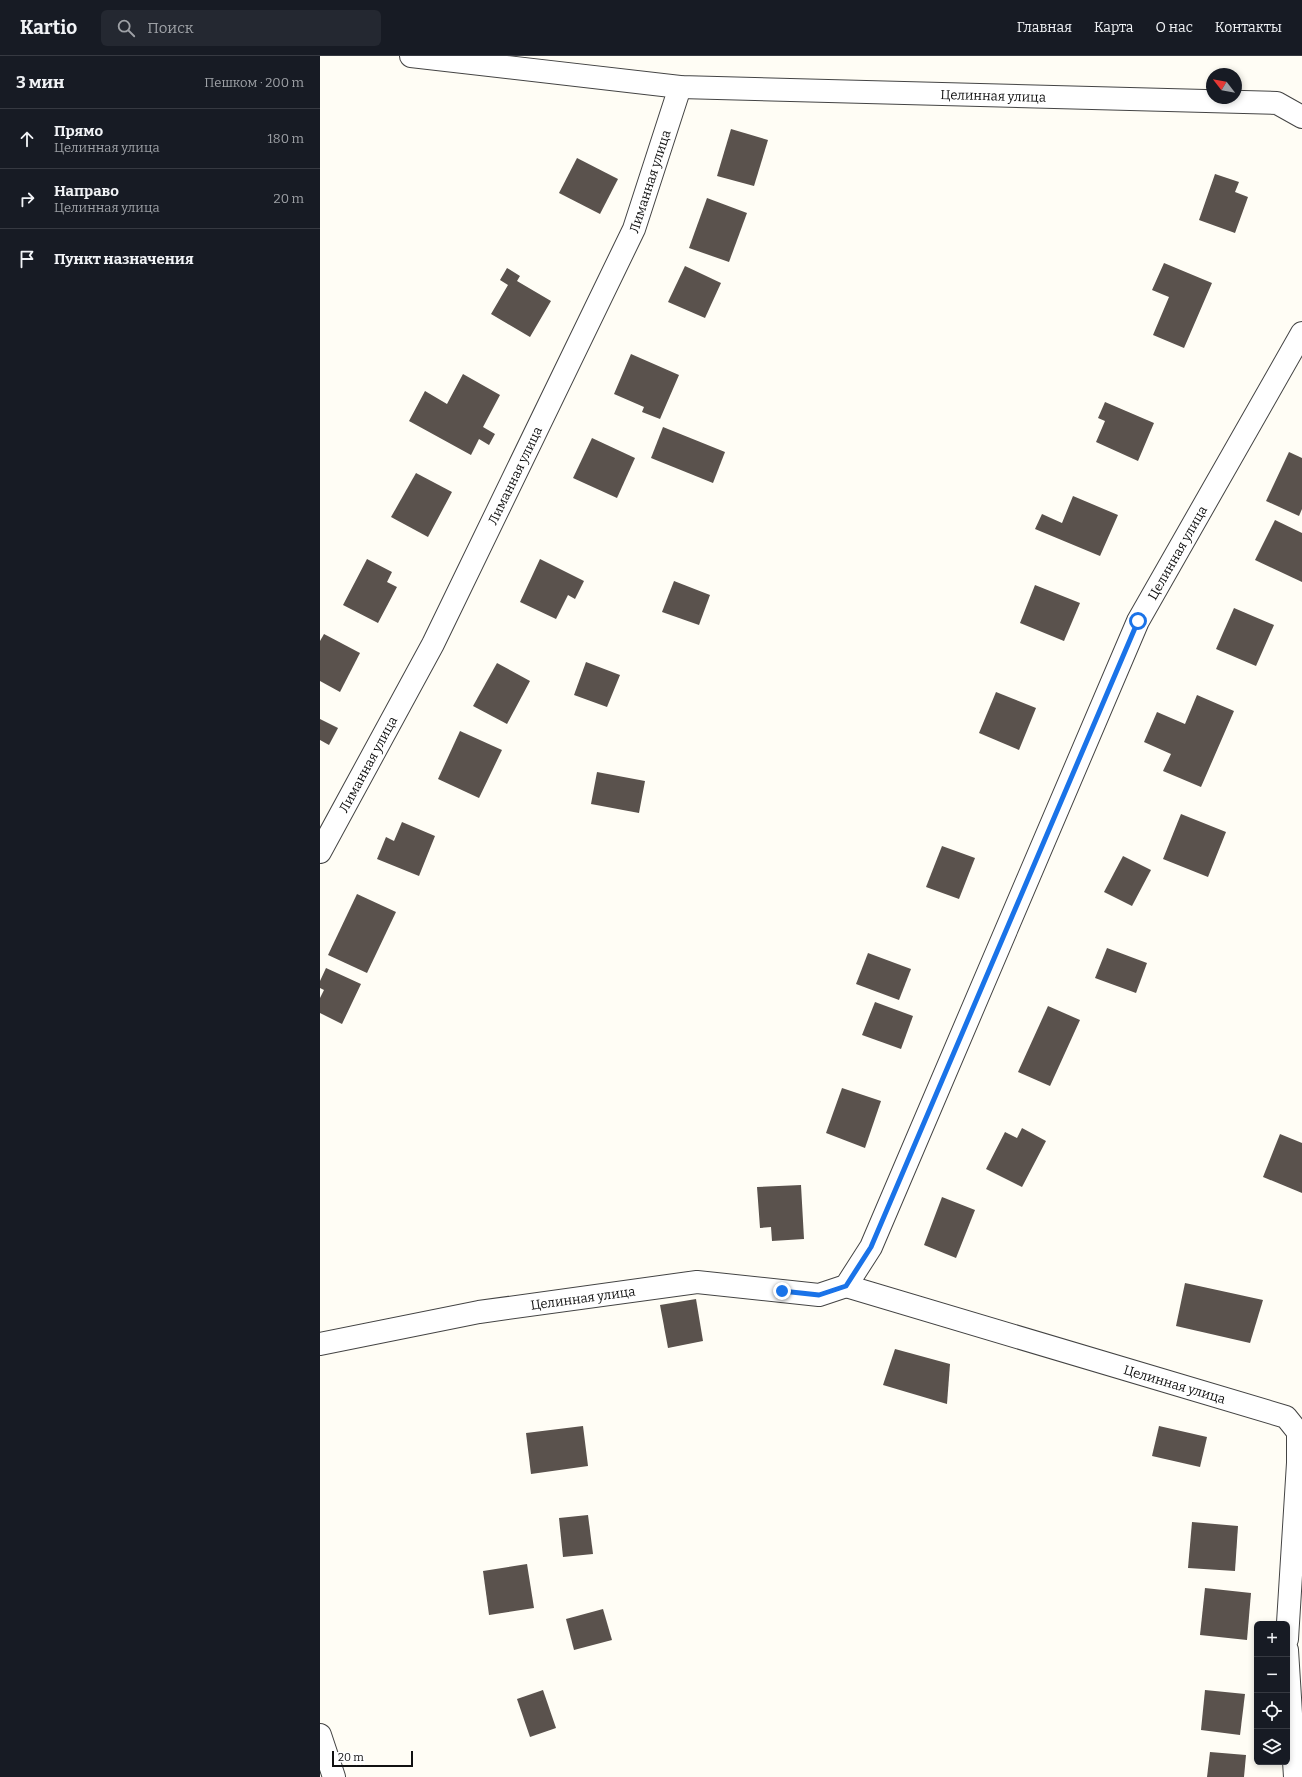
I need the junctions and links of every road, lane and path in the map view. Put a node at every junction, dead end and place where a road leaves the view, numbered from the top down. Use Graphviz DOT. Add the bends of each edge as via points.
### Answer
graph roads {
  1 [pos="411,56"];
  2 [pos="680,87"];
  3 [pos="1302,117"];
  4 [pos="1302,332"];
  5 [pos="320,852"];
  6 [pos="846,1286"];
  7 [pos="320,1344"];
  8 [pos="1288,1621"];
  9 [pos="1287,1657"];
  10 [pos="320,1735"];
  11 [pos="334,1777"];
  12 [pos="1295,1777"];
  1 -- 2 [label="street, Целинная улица"];
  2 -- 3 [label="street, Целинная улица" via="1277,103"];
  2 -- 5 [label="street, Лиманная улица" via="634,229 433,644"];
  4 -- 6 [label="street, Целинная улица" via="1138,621 871,1247"];
  6 -- 7 [label="street, Целинная улица" via="819,1295 697,1282 479,1312"];
  6 -- 8 [label="street, Целинная улица" via="1286,1417 1298,1432"];
  9 -- 12 [label="street"];
  10 -- 11 [label="street"];
}
